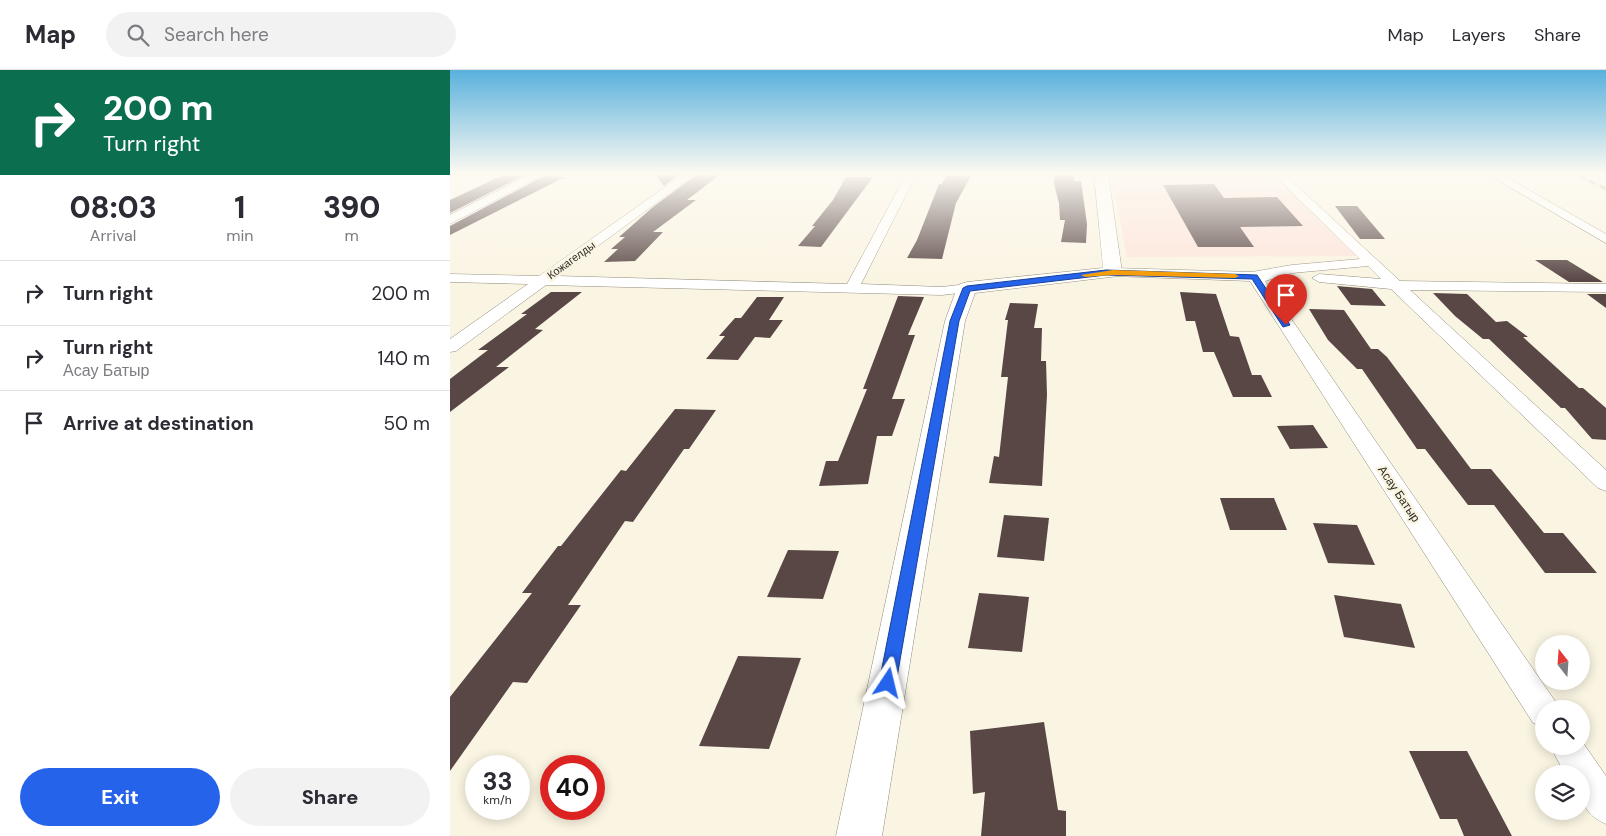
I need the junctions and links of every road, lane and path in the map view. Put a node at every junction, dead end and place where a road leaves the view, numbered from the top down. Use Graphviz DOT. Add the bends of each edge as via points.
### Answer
graph roads {
  1 [pos="472,209"];
  2 [pos="643,209"];
  3 [pos="893,209"];
  4 [pos="1105,209"];
  5 [pos="1315,209"];
  6 [pos="1552,209"];
  7 [pos="450,220"];
  8 [pos="1606,240"];
  9 [pos="1371,262"];
  10 [pos="1113,272"];
  11 [pos="1254,276"];
  12 [pos="450,278"];
  13 [pos="544,280"];
  14 [pos="1396,285"];
  15 [pos="852,288"];
  16 [pos="967,288"];
  17 [pos="1606,288"];
  18 [pos="450,347"];
  19 [pos="1606,482"];
  20 [pos="1536,700"];
  21 [pos="1572,755"];
  22 [pos="1606,806"];
  23 [pos="859,836"];
  1 -- 7 [label="street"];
  2 -- 13 [label="street, Кожагелды"];
  3 -- 15 [label="street"];
  4 -- 10 [label="street"];
  5 -- 9 [label="street"];
  6 -- 8 [label="street"];
  9 -- 11 [label="street"];
  9 -- 14 [label="street"];
  10 -- 11 [label="street"];
  10 -- 16 [label="street"];
  11 -- 14 [label="street" via="1345,279"];
  11 -- 20 [label="street, Асау Батыр"];
  12 -- 13 [label="street"];
  13 -- 15 [label="street"];
  13 -- 18 [label="street, Кожагелды"];
  14 -- 17 [label="street"];
  14 -- 19 [label="street"];
  15 -- 16 [label="street" via="942,291"];
  16 -- 23 [label="street" via="955,321"];
  21 -- 22 [label="street"];
}
